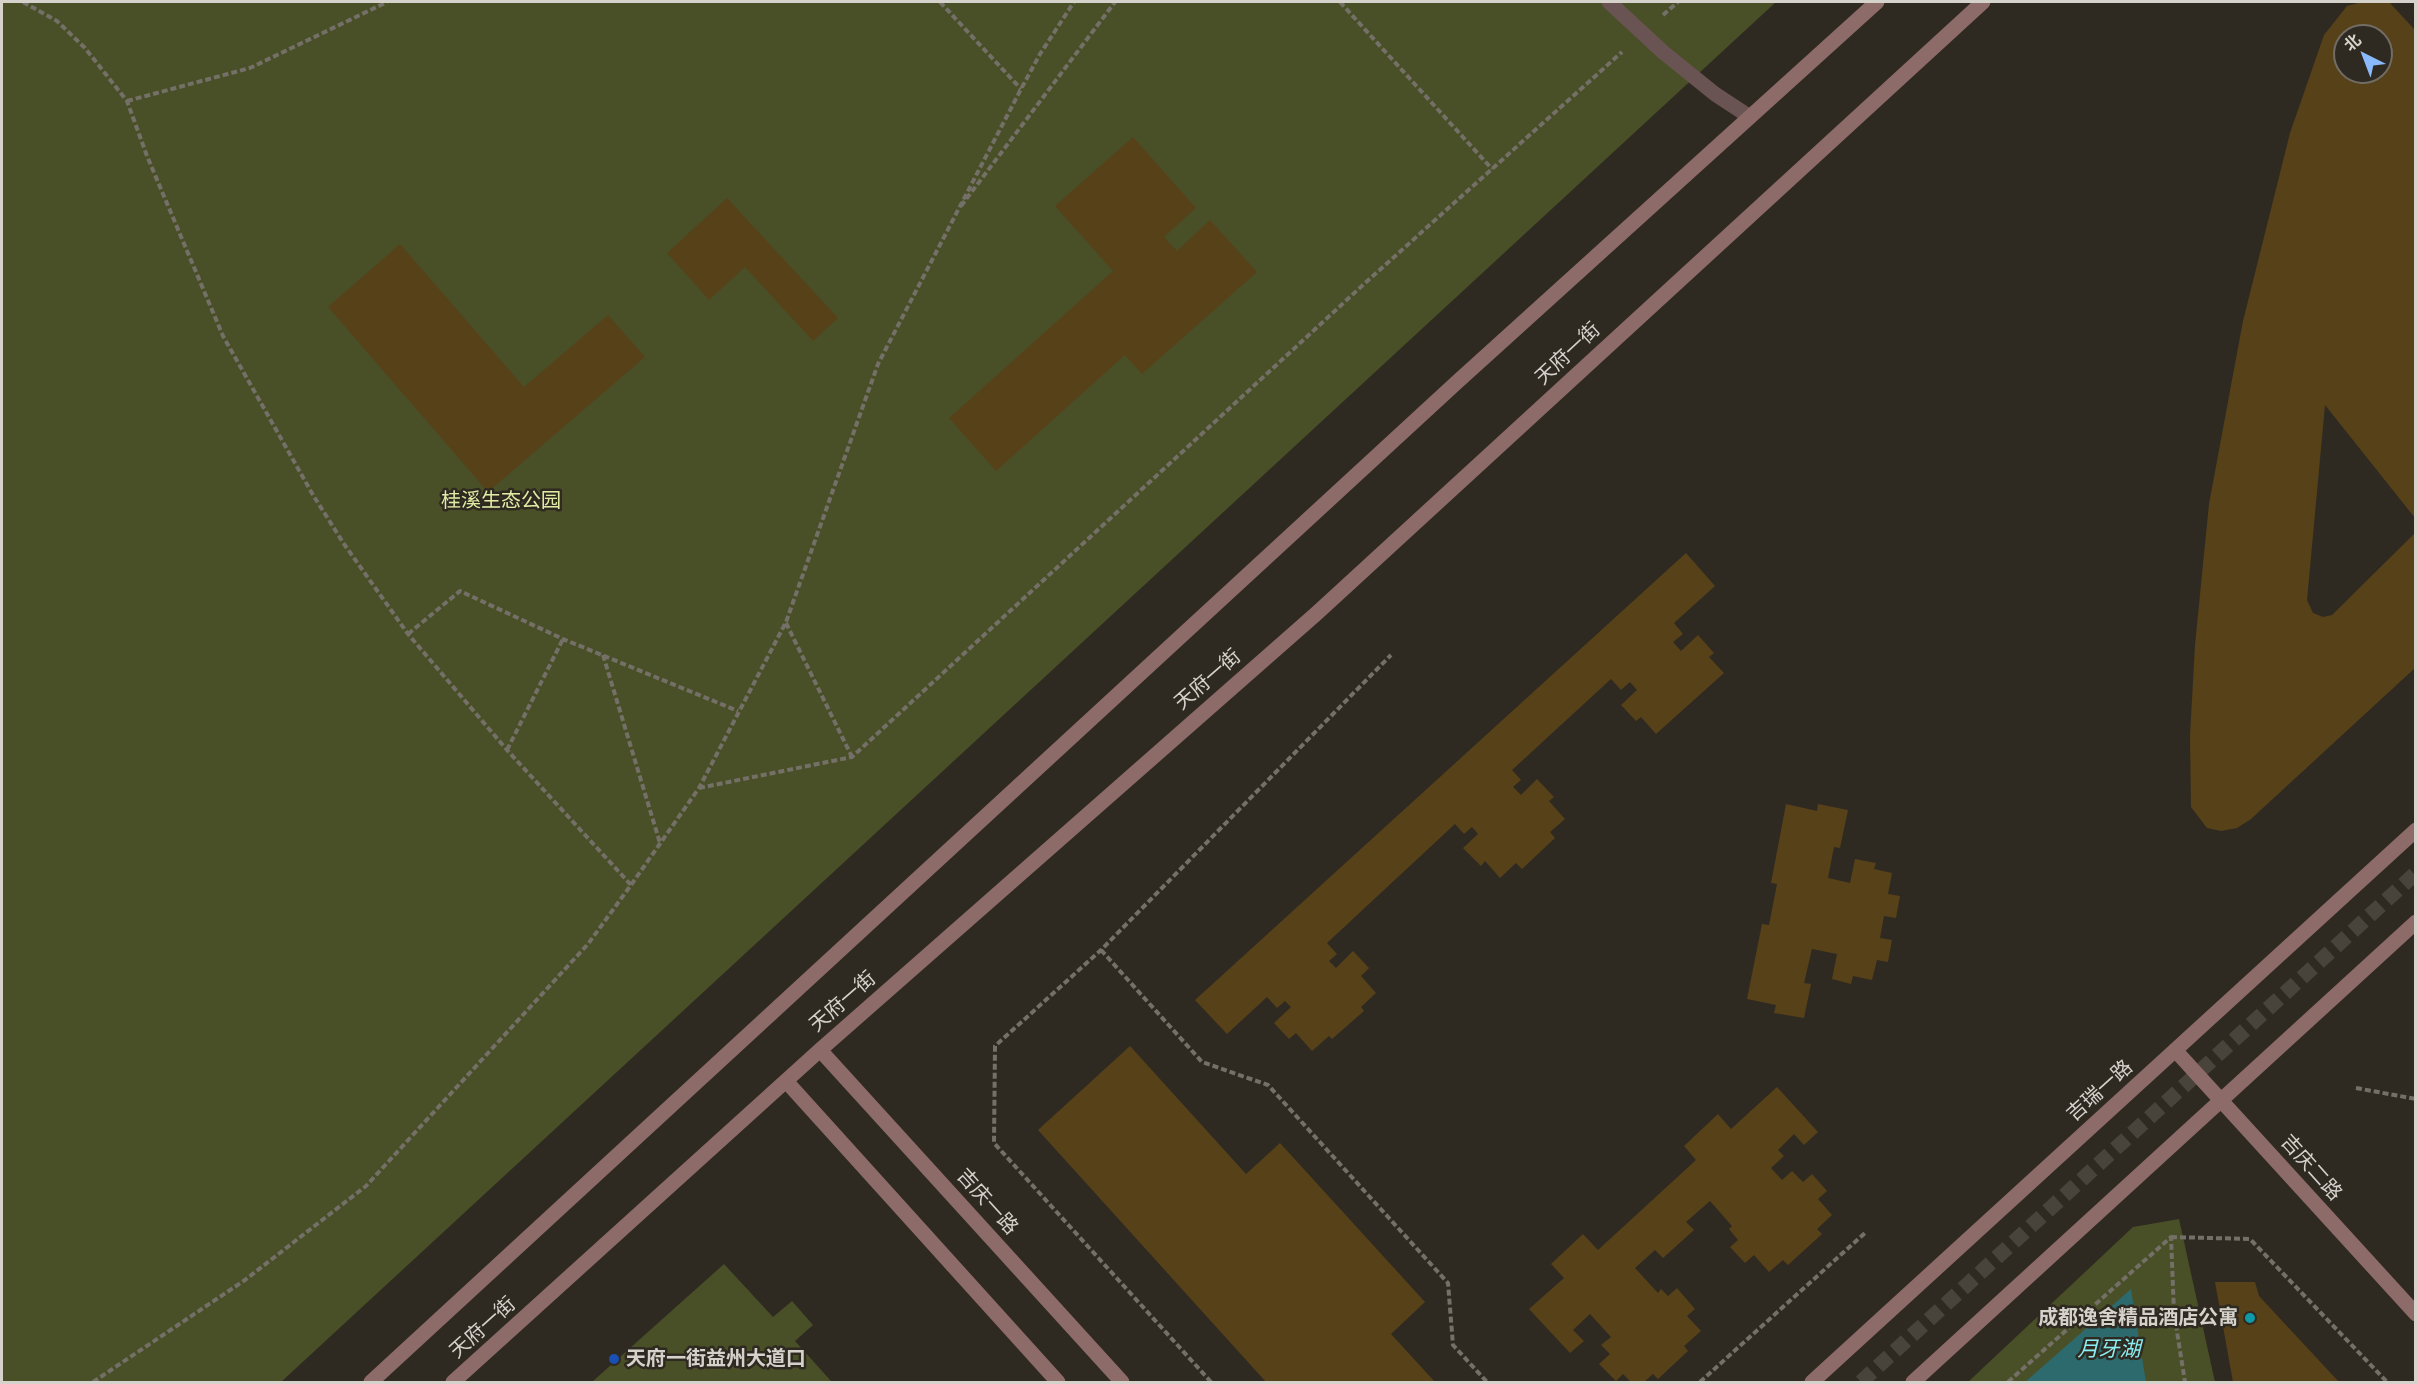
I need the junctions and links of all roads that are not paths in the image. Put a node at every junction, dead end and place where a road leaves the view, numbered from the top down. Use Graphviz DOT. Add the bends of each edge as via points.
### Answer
graph roads {
  1 [pos="1608,2"];
  2 [pos="1877,2"];
  3 [pos="1983,2"];
  4 [pos="1750,117"];
  5 [pos="2415,830"];
  6 [pos="2415,922"];
  7 [pos="820,1050"];
  8 [pos="2175,1050"];
  9 [pos="786,1081"];
  10 [pos="2221,1100"];
  11 [pos="2415,1314"];
  12 [pos="371,1383"];
  13 [pos="453,1383"];
  14 [pos="1058,1383"];
  15 [pos="1122,1383"];
  16 [pos="1812,1383"];
  17 [pos="1913,1383"];
  1 -- 4 [label="lane" via="1715,94"];
  2 -- 4 [label="main road, 天府一街"];
  3 -- 7 [label="main road, 天府一街" via="1326,605"];
  4 -- 12 [label="main road, 天府一街"];
  5 -- 8 [label="main road, 吉瑞一路"];
  6 -- 10 [label="main road"];
  7 -- 9 [label="main road, 天府一街"];
  7 -- 15 [label="main road, 吉庆一路"];
  8 -- 10 [label="main road, 吉庆二路"];
  8 -- 16 [label="main road, 吉瑞一路"];
  9 -- 13 [label="main road, 天府一街"];
  9 -- 14 [label="main road"];
  10 -- 11 [label="main road, 吉庆二路"];
  10 -- 17 [label="main road"];
}
